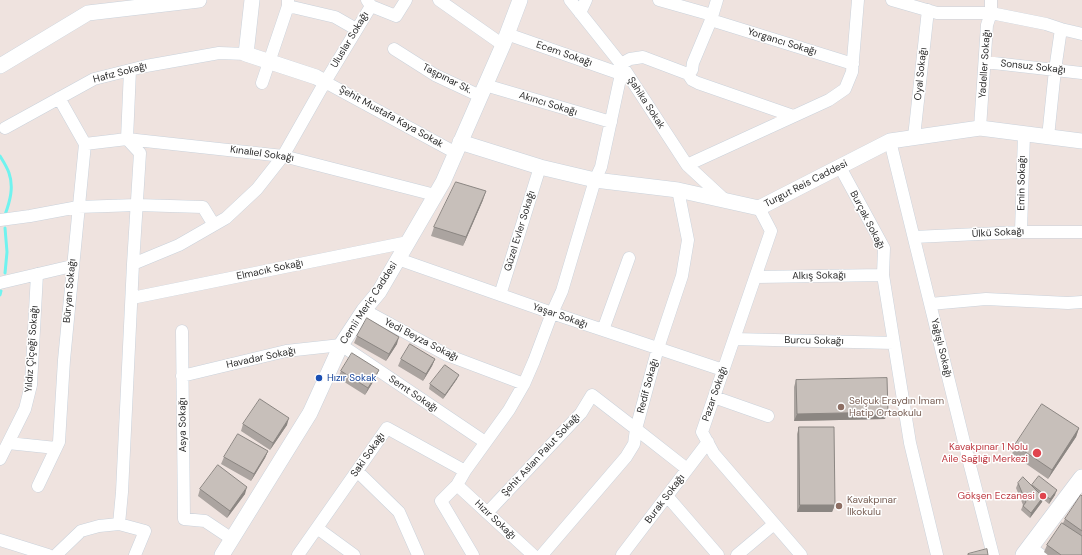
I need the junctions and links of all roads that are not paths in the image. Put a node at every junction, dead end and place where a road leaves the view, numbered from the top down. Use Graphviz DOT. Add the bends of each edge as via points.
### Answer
graph roads {
  1 [pos="199,0"];
  2 [pos="252,0"];
  3 [pos="406,0"];
  4 [pos="439,0"];
  5 [pos="520,0"];
  6 [pos="570,0"];
  7 [pos="586,0"];
  8 [pos="659,0"];
  9 [pos="717,0"];
  10 [pos="858,0"];
  11 [pos="892,0"];
  12 [pos="991,0"];
  13 [pos="288,3"];
  14 [pos="369,3"];
  15 [pos="928,10"];
  16 [pos="580,13"];
  17 [pos="991,13"];
  18 [pos="712,18"];
  19 [pos="356,29"];
  20 [pos="1062,29"];
  21 [pos="1082,34"];
  22 [pos="505,39"];
  23 [pos="394,49"];
  24 [pos="246,54"];
  25 [pos="270,61"];
  26 [pos="985,62"];
  27 [pos="853,64"];
  28 [pos="0,66"];
  29 [pos="621,69"];
  30 [pos="130,70"];
  31 [pos="1055,70"];
  32 [pos="1082,73"];
  33 [pos="688,74"];
  34 [pos="325,82"];
  35 [pos="262,83"];
  36 [pos="483,90"];
  37 [pos="59,98"];
  38 [pos="793,116"];
  39 [pos="611,122"];
  40 [pos="5,128"];
  41 [pos="980,128"];
  42 [pos="1024,134"];
  43 [pos="914,137"];
  44 [pos="1048,137"];
  45 [pos="127,139"];
  46 [pos="890,141"];
  47 [pos="1082,141"];
  48 [pos="85,144"];
  49 [pos="458,147"];
  50 [pos="283,156"];
  51 [pos="687,165"];
  52 [pos="540,166"];
  53 [pos="840,167"];
  54 [pos="595,180"];
  55 [pos="678,190"];
  56 [pos="435,195"];
  57 [pos="726,201"];
  58 [pos="137,205"];
  59 [pos="78,207"];
  60 [pos="759,208"];
  61 [pos="0,220"];
  62 [pos="214,225"];
  63 [pos="1021,232"];
  64 [pos="1082,232"];
  65 [pos="914,237"];
  66 [pos="408,242"];
  67 [pos="629,258"];
  68 [pos="398,259"];
  69 [pos="134,264"];
  70 [pos="72,266"];
  71 [pos="37,274"];
  72 [pos="883,275"];
  73 [pos="756,277"];
  74 [pos="0,282"];
  75 [pos="500,295"];
  76 [pos="132,298"];
  77 [pos="1082,302"];
  78 [pos="930,304"];
  79 [pos="364,310"];
  80 [pos="552,313"];
  81 [pos="603,330"];
  82 [pos="182,331"];
  83 [pos="734,339"];
  84 [pos="894,343"];
  85 [pos="341,345"];
  86 [pos="658,348"];
  87 [pos="723,370"];
  88 [pos="182,376"];
  89 [pos="524,384"];
  90 [pos="714,397"];
  91 [pos="768,416"];
  92 [pos="636,428"];
  93 [pos="486,442"];
  94 [pos="708,442"];
  95 [pos="8,443"];
  96 [pos="56,448"];
  97 [pos="0,459"];
  98 [pos="687,469"];
  99 [pos="357,471"];
  100 [pos="465,471"];
  101 [pos="1082,478"];
  102 [pos="457,485"];
  103 [pos="38,486"];
  104 [pos="667,496"];
  105 [pos="487,513"];
  106 [pos="119,524"];
  107 [pos="774,524"];
  108 [pos="317,528"];
  109 [pos="232,539"];
  110 [pos="0,540"];
  111 [pos="1032,552"];
  112 [pos="48,555"];
  113 [pos="56,555"];
  114 [pos="135,555"];
  115 [pos="222,555"];
  116 [pos="298,555"];
  117 [pos="354,555"];
  118 [pos="418,555"];
  119 [pos="473,555"];
  120 [pos="533,555"];
  121 [pos="542,555"];
  122 [pos="622,555"];
  123 [pos="718,555"];
  124 [pos="737,555"];
  125 [pos="801,555"];
  126 [pos="936,555"];
  127 [pos="993,555"];
  1 -- 28 [label="street" via="88,13"];
  2 -- 24 [label="street"];
  3 -- 14 [label="street" via="396,16"];
  4 -- 22 [label="street, Ecem Sokağı"];
  5 -- 22 [label="street, Cemii Meriç Caddesi"];
  6 -- 16 [label="street, Şahika Sokak"];
  7 -- 16 [label="street"];
  8 -- 18 [label="street, Yorgancı Sokağı"];
  9 -- 18 [label="street"];
  10 -- 27 [label="street"];
  11 -- 15 [label="street"];
  12 -- 17 [label="street, Yadeller Sokağı"];
  13 -- 19 [label="street" via="334,17"];
  13 -- 25 [label="street"];
  14 -- 19 [label="street, Uluslar Sokağı"];
  15 -- 17 [label="street" via="937,13"];
  15 -- 43 [label="street, Oyal Sokağı"];
  16 -- 29 [label="street, Şahika Sokak"];
  17 -- 20 [label="street"];
  17 -- 26 [label="street, Yadeller Sokağı"];
  18 -- 27 [label="street, Yorgancı Sokağı"];
  18 -- 33 [label="street" via="692,70"];
  19 -- 34 [label="street, Uluslar Sokağı"];
  20 -- 21 [label="street"];
  20 -- 31 [label="street"];
  22 -- 29 [label="street, Ecem Sokağı"];
  22 -- 36 [label="street, Cemii Meriç Caddesi"];
  23 -- 36 [label="street, Taşpınar Sk." via="435,75"];
  24 -- 25 [label="street"];
  24 -- 30 [label="street, Hafız Sokağı" via="219,53"];
  25 -- 34 [label="street"];
  25 -- 35 [label="street"];
  26 -- 31 [label="street, Sonsuz Sokağı"];
  26 -- 41 [label="street, Yadeller Sokağı"];
  27 -- 38 [label="street" via="845,89"];
  29 -- 33 [label="street" via="630,59 643,57"];
  29 -- 39 [label="street"];
  29 -- 51 [label="street, Şahika Sokak"];
  30 -- 37 [label="street, Hafız Sokağı" via="94,79"];
  30 -- 45 [label="street"];
  31 -- 32 [label="street, Sonsuz Sokağı"];
  31 -- 44 [label="street"];
  33 -- 38 [label="street" via="698,83"];
  34 -- 49 [label="street, Şehit Mustafa Kaya Sokak"];
  34 -- 50 [label="street, Uluslar Sokağı"];
  36 -- 39 [label="street, Akıncı Sokağı"];
  36 -- 49 [label="street, Cemii Meriç Caddesi"];
  37 -- 40 [label="street, Hafız Sokağı"];
  37 -- 48 [label="street"];
  38 -- 51 [label="street"];
  39 -- 54 [label="street" via="601,167"];
  41 -- 42 [label="street, Turgut Reis Caddesi"];
  41 -- 43 [label="street, Turgut Reis Caddesi"];
  42 -- 44 [label="street, Turgut Reis Caddesi"];
  42 -- 63 [label="street, Emin Sokağı"];
  43 -- 46 [label="street, Turgut Reis Caddesi"];
  44 -- 47 [label="street, Turgut Reis Caddesi"];
  45 -- 48 [label="street, Kınalıel Sokağı"];
  45 -- 50 [label="street, Kınalıel Sokağı"];
  45 -- 58 [label="street" via="140,153"];
  46 -- 53 [label="street, Turgut Reis Caddesi"];
  46 -- 65 [label="street, Yağışlı Sokağı"];
  48 -- 59 [label="street, Büryan Sokağı"];
  49 -- 52 [label="street, Turgut Reis Caddesi"];
  49 -- 56 [label="street, Cemii Meriç Caddesi"];
  50 -- 56 [label="street, Kınalıel Sokağı"];
  50 -- 62 [label="street, Uluslar Sokağı" via="257,189 226,218"];
  51 -- 57 [label="street, Şahika Sokak"];
  52 -- 54 [label="street, Turgut Reis Caddesi"];
  52 -- 75 [label="street, Güzel Evler Sokağı"];
  53 -- 60 [label="street, Turgut Reis Caddesi"];
  53 -- 72 [label="street, Burçak Sokağı" via="884,248"];
  54 -- 55 [label="street, Turgut Reis Caddesi"];
  54 -- 80 [label="street" via="562,291"];
  55 -- 57 [label="street, Turgut Reis Caddesi"];
  55 -- 86 [label="street, Redif Sokağı" via="688,240 682,276"];
  56 -- 66 [label="street, Cemii Meriç Caddesi"];
  57 -- 60 [label="street, Turgut Reis Caddesi"];
  58 -- 59 [label="street"];
  58 -- 62 [label="street" via="203,207"];
  58 -- 69 [label="street"];
  59 -- 61 [label="street"];
  59 -- 70 [label="street, Büryan Sokağı"];
  60 -- 73 [label="street, Pazar Sokağı" via="771,231"];
  62 -- 69 [label="street, Uluslar Sokağı" via="179,245"];
  63 -- 64 [label="street, Ülkü Sokağı"];
  63 -- 65 [label="street, Ülkü Sokağı"];
  65 -- 78 [label="street, Yağışlı Sokağı"];
  66 -- 68 [label="street, Cemii Meriç Caddesi"];
  66 -- 76 [label="street, Elmacık Sokağı"];
  67 -- 81 [label="street"];
  68 -- 75 [label="street, Yaşar Sokağı"];
  68 -- 79 [label="street, Cemii Meriç Caddesi" via="379,292"];
  69 -- 76 [label="street"];
  70 -- 71 [label="street"];
  70 -- 96 [label="street, Büryan Sokağı"];
  71 -- 74 [label="street"];
  71 -- 95 [label="street, Yıldız Çiçeği Sokağı" via="31,386 25,409"];
  72 -- 73 [label="street, Alkış Sokağı"];
  72 -- 84 [label="street, Burçak Sokağı"];
  73 -- 83 [label="street, Pazar Sokağı"];
  75 -- 80 [label="street, Yaşar Sokağı"];
  76 -- 106 [label="street"];
  77 -- 78 [label="street" via="986,299"];
  78 -- 127 [label="street, Yağışlı Sokağı"];
  79 -- 85 [label="street, Cemii Meriç Caddesi"];
  79 -- 89 [label="street, Yedi Beyza Sokağı" via="447,355"];
  80 -- 81 [label="street, Yaşar Sokağı"];
  80 -- 89 [label="street"];
  81 -- 86 [label="street, Yaşar Sokağı"];
  82 -- 88 [label="street, Asya Sokağı"];
  83 -- 84 [label="street, Burcu Sokağı"];
  83 -- 87 [label="street, Pazar Sokağı"];
  84 -- 126 [label="street, Burçak Sokağı" via="910,443"];
  85 -- 88 [label="street, Havadar Sokağı" via="286,351"];
  85 -- 93 [label="street, Semt Sokağı"];
  85 -- 109 [label="street, Cemii Meriç Caddesi" via="310,414"];
  86 -- 87 [label="street, Yaşar Sokağı"];
  86 -- 92 [label="street, Redif Sokağı"];
  87 -- 90 [label="street, Pazar Sokağı"];
  88 -- 109 [label="street, Asya Sokağı" via="184,519 205,521"];
  89 -- 93 [label="street"];
  90 -- 91 [label="street"];
  90 -- 94 [label="street, Pazar Sokağı" via="702,432"];
  92 -- 98 [label="street, Şehit Aslan Palut Sokağı"];
  92 -- 105 [label="street, Şehit Aslan Palut Sokağı" via="592,395 581,413"];
  92 -- 121 [label="street, Redif Sokağı" via="634,444 626,457"];
  93 -- 100 [label="street"];
  94 -- 98 [label="street, Burak Sokağı"];
  94 -- 107 [label="street, Pazar Sokağı" via="714,454"];
  95 -- 96 [label="street"];
  95 -- 97 [label="street, Yıldız Çiçeği Sokağı"];
  96 -- 103 [label="street, Büryan Sokağı"];
  98 -- 104 [label="street, Burak Sokağı"];
  99 -- 100 [label="street, Saki Sokağı" via="387,428"];
  99 -- 108 [label="street, Saki Sokağı"];
  99 -- 118 [label="street" via="399,512"];
  100 -- 102 [label="street"];
  101 -- 111 [label="main road"];
  102 -- 105 [label="street, Hızır Sokağı"];
  102 -- 119 [label="street" via="441,501"];
  104 -- 122 [label="street, Burak Sokağı"];
  104 -- 123 [label="street"];
  105 -- 120 [label="street, Hızır Sokağı"];
  106 -- 113 [label="street" via="81,531"];
  106 -- 114 [label="street" via="145,530"];
  107 -- 124 [label="street"];
  107 -- 125 [label="street, Pazar Sokağı"];
  108 -- 116 [label="street, Saki Sokağı"];
  108 -- 117 [label="street"];
  109 -- 115 [label="street, Cemii Meriç Caddesi"];
  110 -- 112 [label="street"];
}
